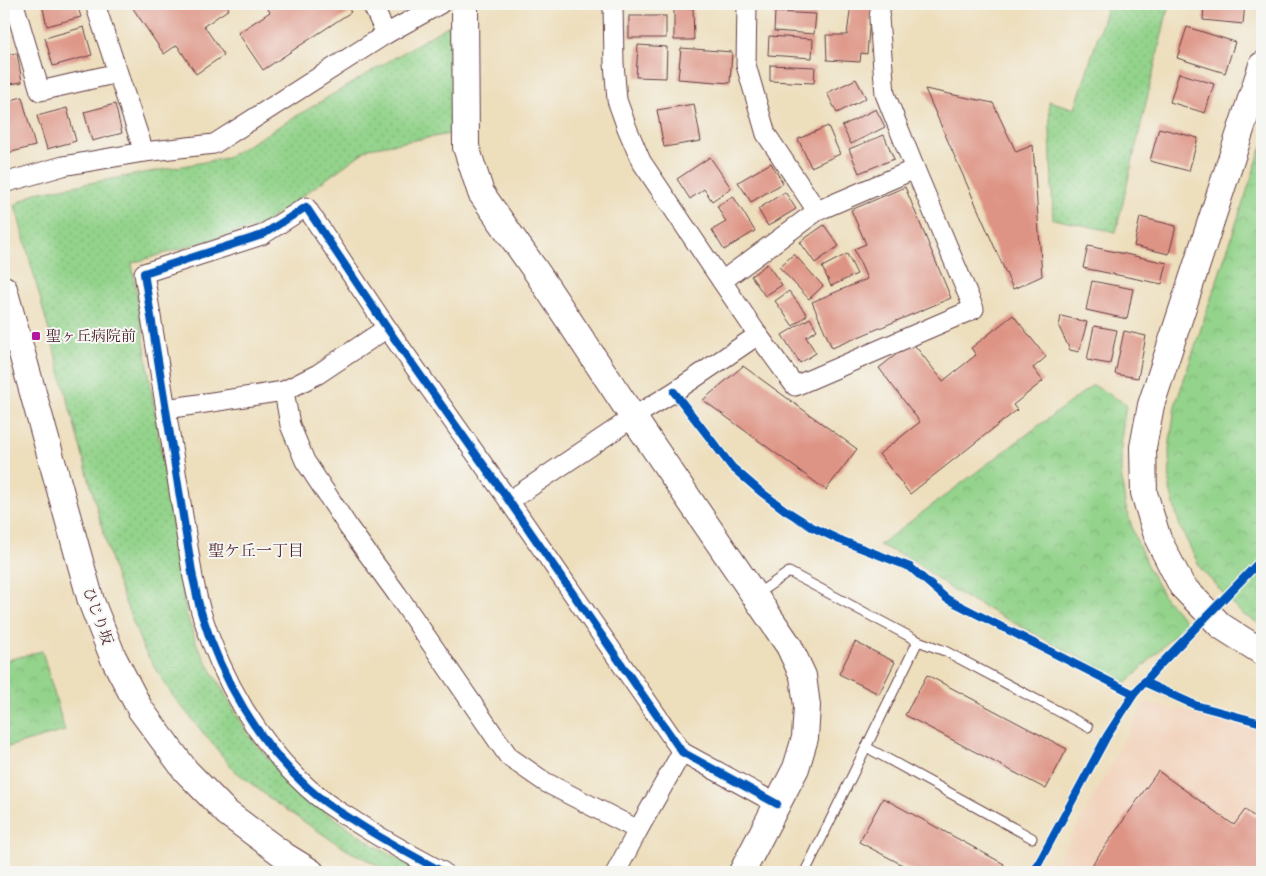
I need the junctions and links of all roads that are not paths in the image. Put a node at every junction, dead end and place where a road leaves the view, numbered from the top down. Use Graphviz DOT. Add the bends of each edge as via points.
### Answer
graph roads {
  1 [pos="14,4"];
  2 [pos="95,4"];
  3 [pos="372,4"];
  4 [pos="440,4"];
  5 [pos="465,4"];
  6 [pos="612,4"];
  7 [pos="746,4"];
  8 [pos="882,4"];
  9 [pos="386,34"];
  10 [pos="1262,66"];
  11 [pos="118,73"];
  12 [pos="144,152"];
  13 [pos="915,169"];
  14 [pos="4,183"];
  15 [pos="817,210"];
  16 [pos="722,281"];
  17 [pos="4,289"];
  18 [pos="387,328"];
  19 [pos="758,335"];
  20 [pos="284,391"];
  21 [pos="166,409"];
  22 [pos="633,417"];
  23 [pos="509,501"];
  24 [pos="754,595"];
  25 [pos="918,641"];
  26 [pos="1262,652"];
  27 [pos="1088,726"];
  28 [pos="866,747"];
  29 [pos="682,752"];
  30 [pos="777,804"];
  31 [pos="638,830"];
  32 [pos="1032,838"];
  33 [pos="311,872"];
  34 [pos="443,872"];
  35 [pos="616,872"];
  36 [pos="742,872"];
  37 [pos="805,872"];
  1 -- 11 [label="street" via="40,91"];
  2 -- 11 [label="street"];
  3 -- 9 [label="street"];
  4 -- 9 [label="street"];
  5 -- 22 [label="street" via="466,147 482,193"];
  6 -- 16 [label="street" via="617,100 640,161"];
  7 -- 15 [label="street" via="746,65 766,134"];
  8 -- 13 [label="street" via="879,18 885,94"];
  9 -- 12 [label="street" via="214,144"];
  10 -- 26 [label="street" via="1151,405 1143,447 1144,493 1158,539 1182,586 1221,626"];
  11 -- 12 [label="street"];
  12 -- 14 [label="street" via="63,166"];
  13 -- 15 [label="street"];
  13 -- 19 [label="street" via="974,309 795,386"];
  15 -- 16 [label="street"];
  16 -- 19 [label="street"];
  17 -- 33 [label="street, ひじり坂" via="91,601 140,709 186,771 226,813"];
  18 -- 20 [label="street" via="318,374"];
  18 -- 21 [label="street" via="306,206 262,235 144,273"];
  18 -- 23 [label="street"];
  19 -- 22 [label="street"];
  20 -- 21 [label="street"];
  20 -- 31 [label="street" via="290,424 305,461 509,757 545,782"];
  21 -- 34 [label="street" via="201,614 224,674 239,702 288,768 308,788 382,840"];
  22 -- 23 [label="street"];
  22 -- 24 [label="street"];
  23 -- 29 [label="street"];
  24 -- 25 [label="lane" via="790,572"];
  24 -- 30 [label="street" via="789,646 802,676 807,706 805,738 796,768"];
  25 -- 27 [label="lane" via="945,651"];
  25 -- 28 [label="lane"];
  28 -- 32 [label="lane"];
  28 -- 37 [label="lane"];
  29 -- 30 [label="street"];
  29 -- 31 [label="street"];
  30 -- 36 [label="street"];
  31 -- 35 [label="street"];
}
